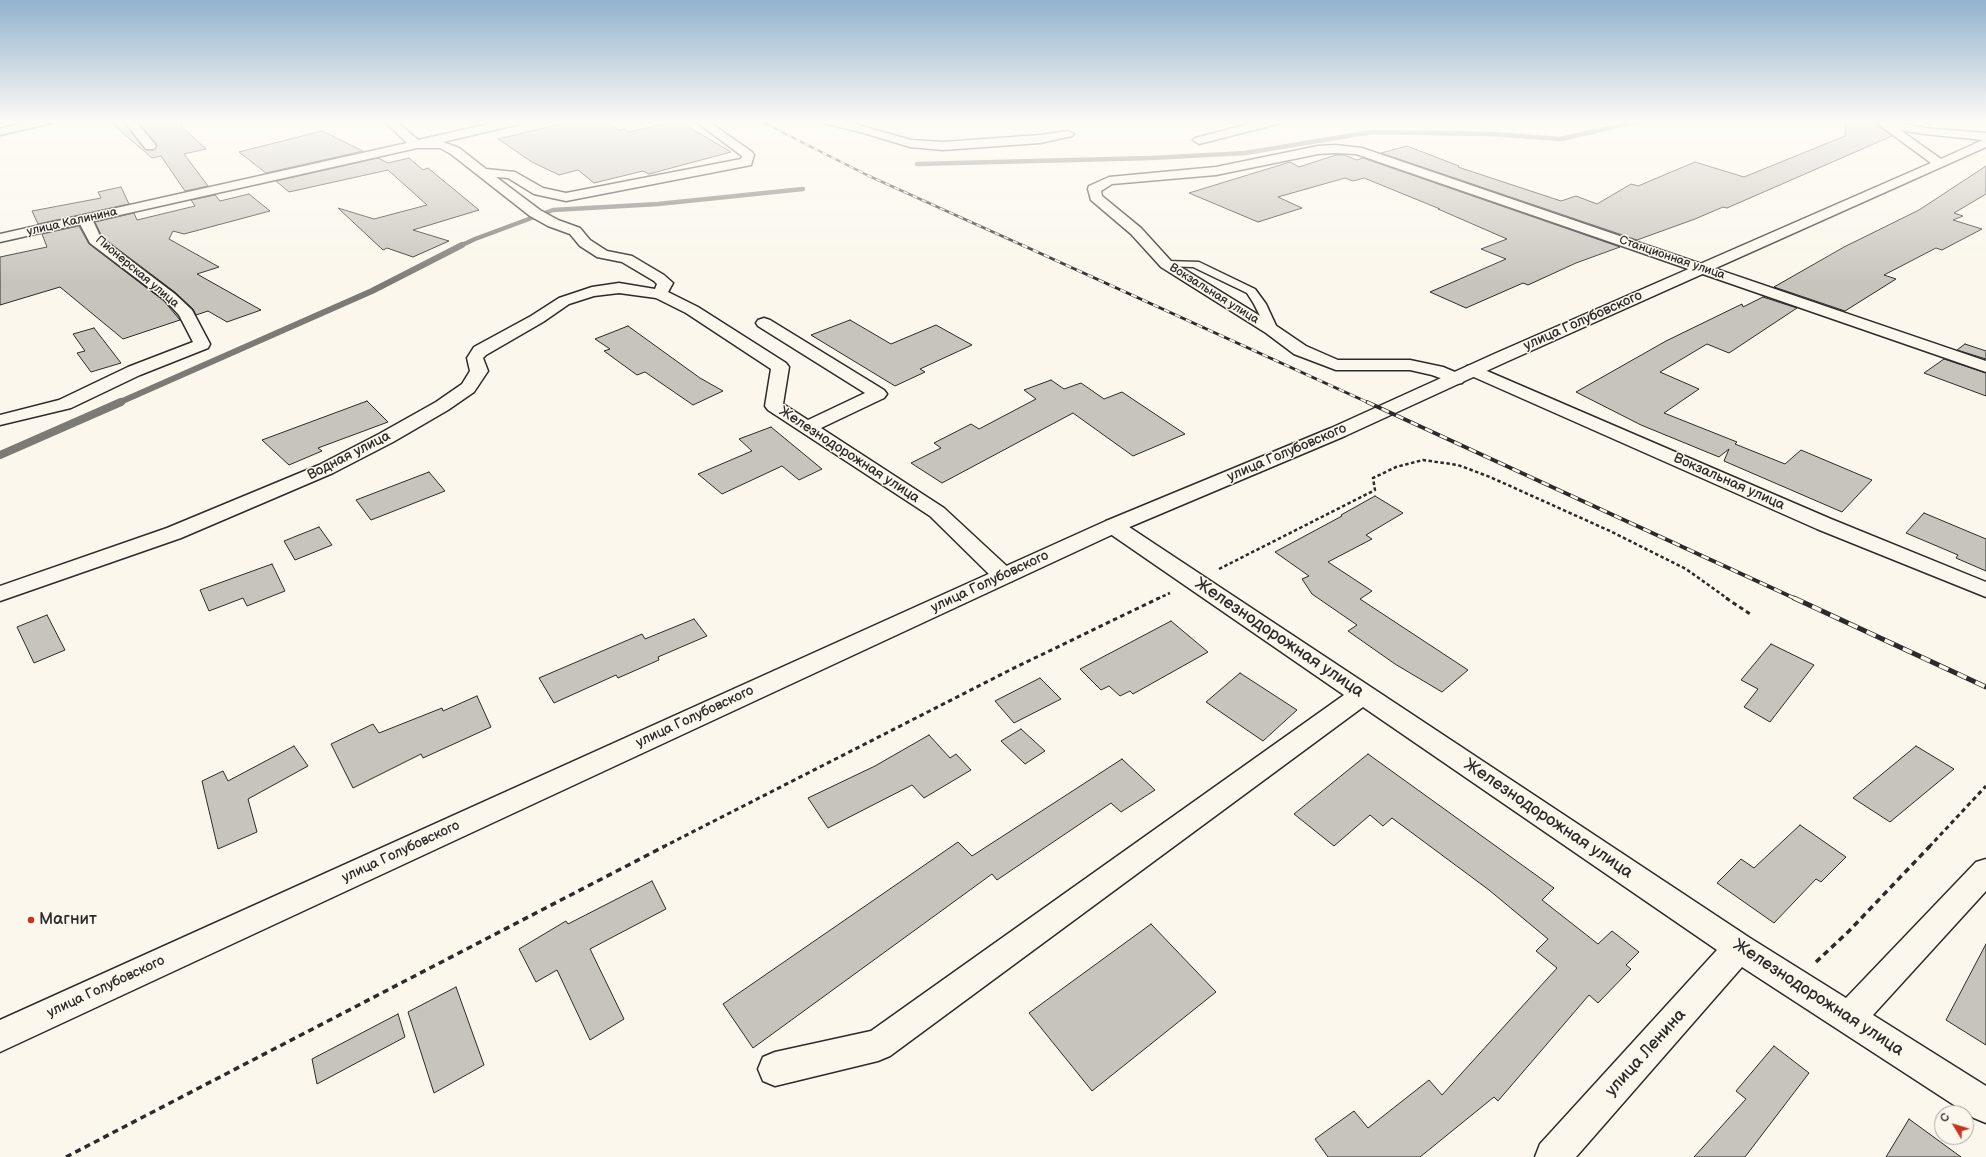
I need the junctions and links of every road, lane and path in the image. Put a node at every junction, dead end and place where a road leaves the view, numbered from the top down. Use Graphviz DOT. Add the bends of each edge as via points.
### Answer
graph roads {
  1 [pos="279,175"];
  2 [pos="488,175"];
  3 [pos="512,175"];
  4 [pos="679,175"];
  5 [pos="1164,175"];
  6 [pos="1429,175"];
  7 [pos="1912,175"];
  8 [pos="86,219"];
  9 [pos="0,238"];
  10 [pos="1166,264"];
  11 [pos="1702,268"];
  12 [pos="660,294"];
  13 [pos="764,323"];
  14 [pos="1272,330"];
  15 [pos="813,354"];
  16 [pos="1986,367"];
  17 [pos="780,368"];
  18 [pos="1464,374"];
  19 [pos="0,420"];
  20 [pos="807,428"];
  21 [pos="1113,526"];
  22 [pos="1004,576"];
  23 [pos="1195,581"];
  24 [pos="1986,590"];
  25 [pos="0,594"];
  26 [pos="1750,614"];
  27 [pos="1363,694"];
  28 [pos="1986,786"];
  29 [pos="1986,871"];
  30 [pos="1739,948"];
  31 [pos="1794,983"];
  32 [pos="1849,1018"];
  33 [pos="0,1036"];
  34 [pos="775,1069"];
  35 [pos="1986,1106"];
  36 [pos="66,1157"];
  37 [pos="1553,1157"];
  1 -- 8 [label="street, улица Калинина"];
  2 -- 12 [label="street" via="539,215 575,231 585,243 602,254 627,259 660,278 665,282"];
  3 -- 4 [label="street" via="539,190 566,197"];
  5 -- 10 [label="street, Вокзальная улица" via="1109,182 1094,189 1096,197 1136,231"];
  6 -- 11 [label="street, Станционная улица"];
  7 -- 11 [label="street, улица Голубовского"];
  8 -- 9 [label="street, улица Калинина"];
  8 -- 19 [label="street, Пионерская улица" via="95,240 170,297 186,313 202,344 134,371 65,404"];
  10 -- 14 [label="street, Вокзальная улица"];
  10 -- 14 [label="lane" via="1195,264 1251,291"];
  11 -- 16 [label="street, Станционная улица"];
  11 -- 18 [label="street, улица Голубовского"];
  12 -- 17 [label="street" via="692,310"];
  12 -- 25 [label="street, Водная улица" via="619,288 592,292 564,301 480,351 475,358 480,371 468,388 417,420 326,469 174,533"];
  13 -- 15 [label="street"];
  14 -- 18 [label="street, Вокзальная улица" via="1300,350 1336,365 1410,365"];
  15 -- 17 [label="street"];
  15 -- 20 [label="street" via="878,394"];
  17 -- 20 [label="street, Железнодорожная улица" via="774,406"];
  18 -- 21 [label="street, улица Голубовского" via="1338,432"];
  18 -- 24 [label="street, Вокзальная улица"];
  20 -- 22 [label="street, Железнодорожная улица" via="937,512"];
  21 -- 22 [label="street, улица Голубовского"];
  21 -- 23 [label="street, Железнодорожная улица"];
  22 -- 33 [label="street, улица Голубовского"];
  23 -- 26 [label="path" via="1375,490 1373,478 1396,467 1423,460 1458,466 1490,477 1610,531 1686,569"];
  23 -- 27 [label="street, Железнодорожная улица"];
  23 -- 36 [label="path" via="1012,669 597,880"];
  27 -- 30 [label="street, Железнодорожная улица"];
  27 -- 34 [label="street" via="878,1045"];
  28 -- 31 [label="path" via="1849,931"];
  29 -- 32 [label="street"];
  30 -- 31 [label="street, Железнодорожная улица"];
  30 -- 37 [label="street, улица Ленина"];
  31 -- 32 [label="street, Железнодорожная улица"];
  32 -- 35 [label="street, Железнодорожная улица"];
}
